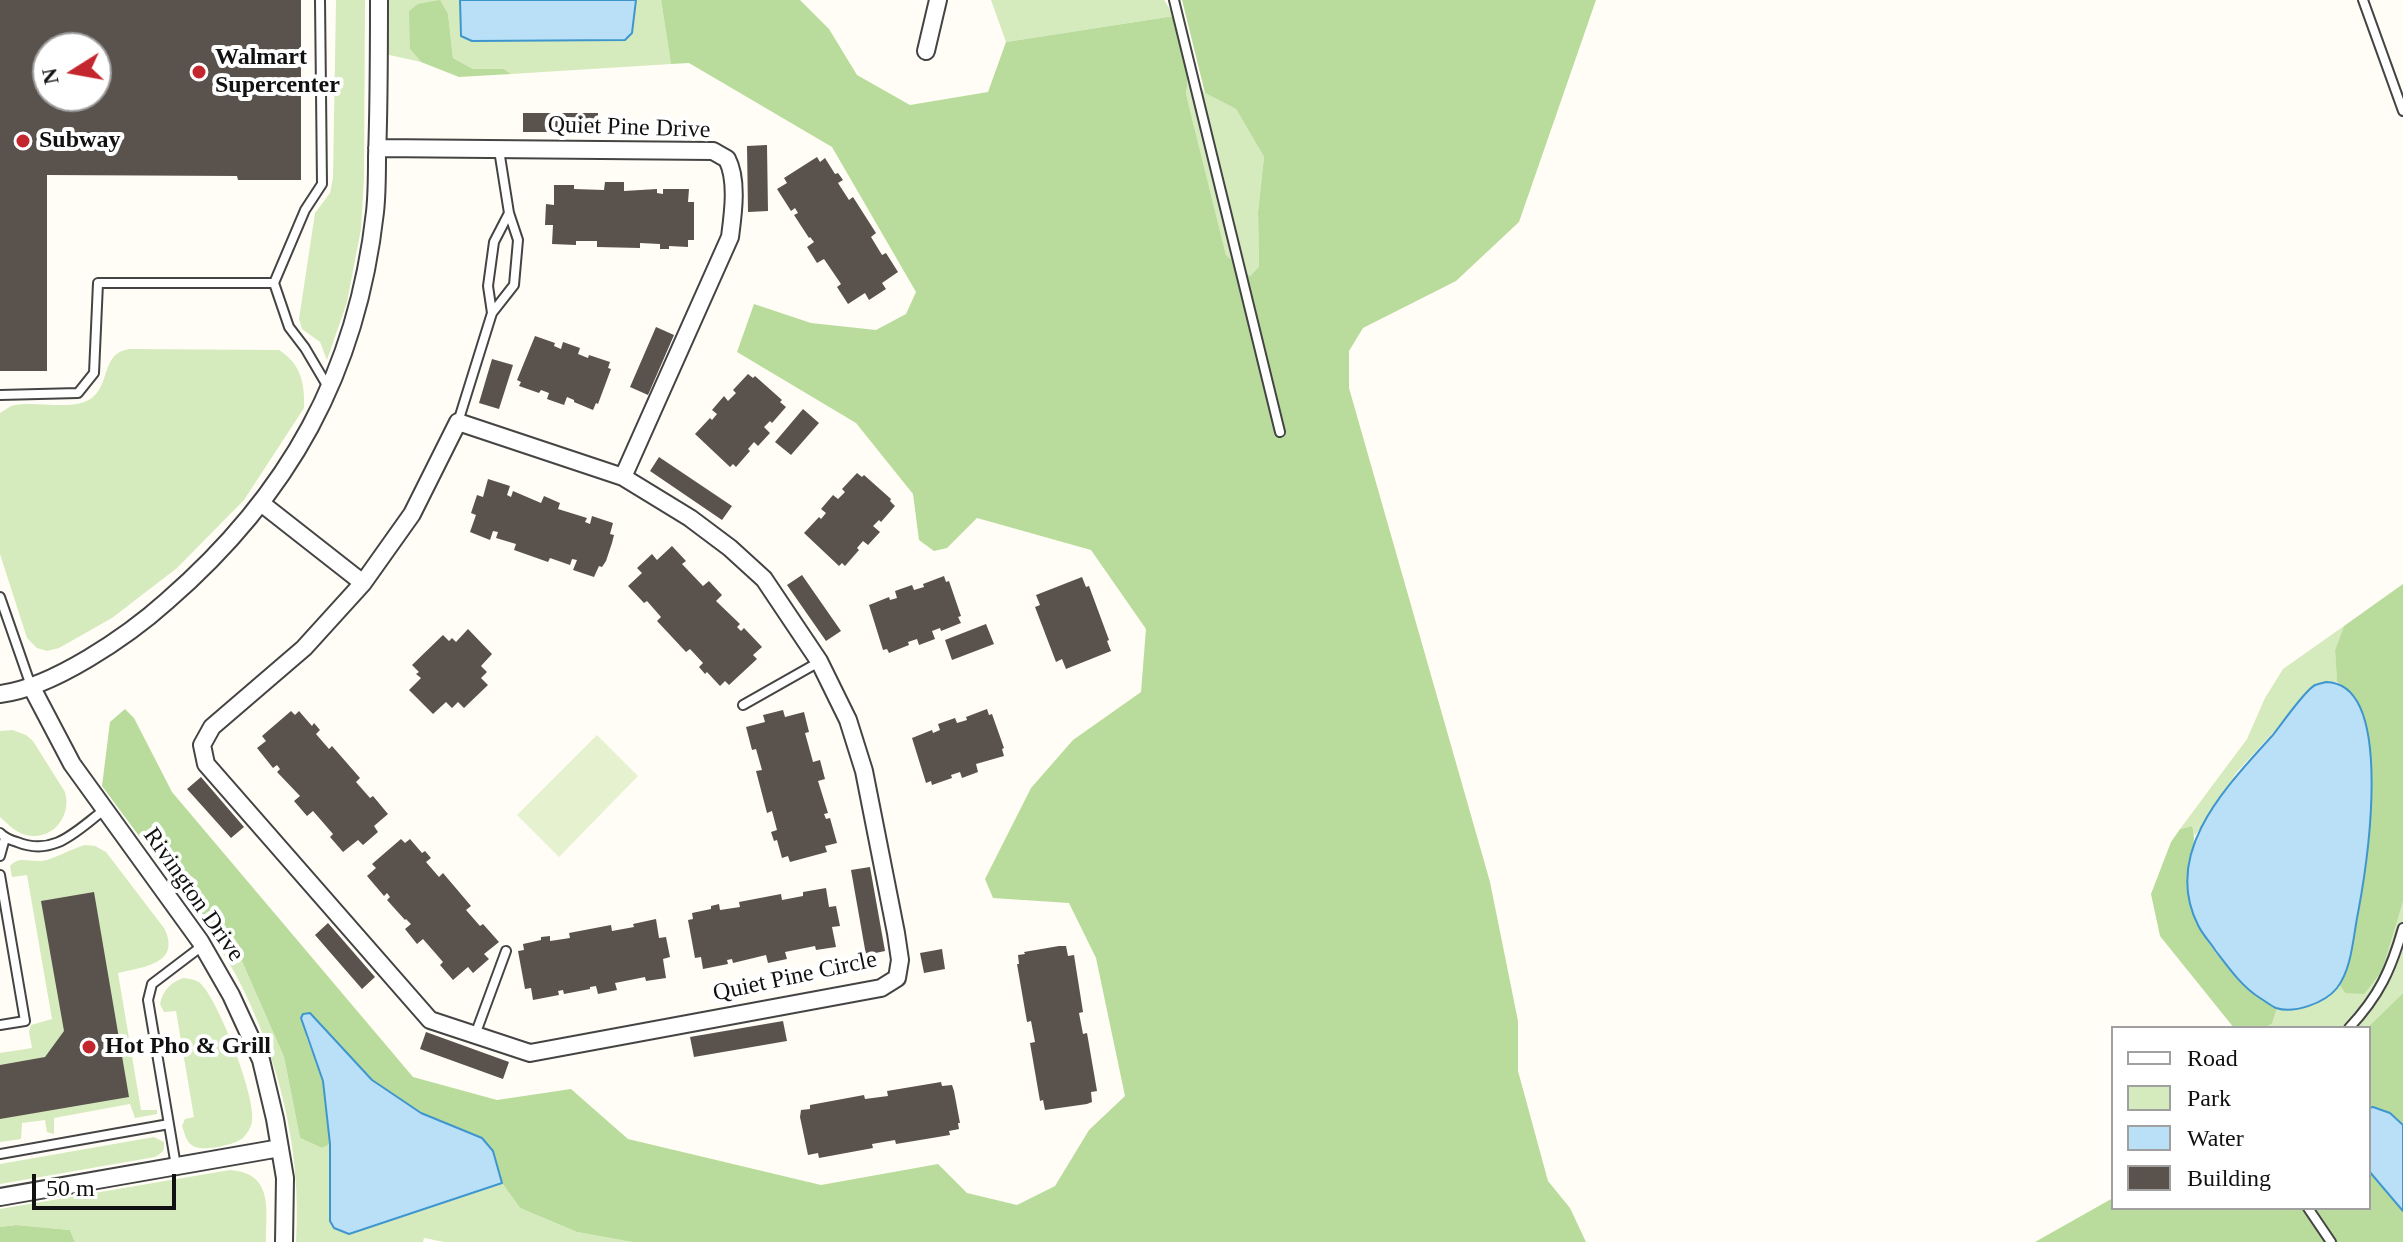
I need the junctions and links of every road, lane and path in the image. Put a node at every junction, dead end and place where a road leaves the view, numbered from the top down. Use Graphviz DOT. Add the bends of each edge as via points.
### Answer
graph roads {
  1 [pos="320,0"];
  2 [pos="379,0"];
  3 [pos="938,0"];
  4 [pos="1174,0"];
  5 [pos="2363,0"];
  6 [pos="926,51"];
  7 [pos="2403,111"];
  8 [pos="377,148"];
  9 [pos="499,149"];
  10 [pos="509,213"];
  11 [pos="274,283"];
  12 [pos="492,313"];
  13 [pos="330,389"];
  14 [pos="0,395"];
  15 [pos="458,422"];
  16 [pos="1280,432"];
  17 [pos="623,477"];
  18 [pos="261,503"];
  19 [pos="363,583"];
  20 [pos="0,597"];
  21 [pos="819,661"];
  22 [pos="31,686"];
  23 [pos="1,695"];
  24 [pos="743,705"];
  25 [pos="104,810"];
  26 [pos="2,835"];
  27 [pos="0,856"];
  28 [pos="0,875"];
  29 [pos="2403,928"];
  30 [pos="203,946"];
  31 [pos="506,951"];
  32 [pos="0,1025"];
  33 [pos="2351,1026"];
  34 [pos="475,1035"];
  35 [pos="169,1124"];
  36 [pos="280,1148"];
  37 [pos="0,1154"];
  38 [pos="176,1166"];
  39 [pos="0,1197"];
  40 [pos="2309,1210"];
  41 [pos="284,1242"];
  42 [pos="2331,1242"];
  1 -- 11 [label="lane" via="322,184"];
  2 -- 8 [label="street"];
  3 -- 6 [label="street"];
  4 -- 16 [label="lane"];
  5 -- 7 [label="lane"];
  8 -- 9 [label="street, Quiet Pine Drive"];
  8 -- 13 [label="street" via="366,268"];
  9 -- 10 [label="lane"];
  9 -- 17 [label="street, Quiet Pine Drive" via="713,151 730,165 730,237"];
  10 -- 12 [label="lane" via="494,242 488,286"];
  10 -- 12 [label="lane" via="518,240 514,285"];
  11 -- 13 [label="lane" via="289,327"];
  11 -- 14 [label="lane" via="98,283 94,373 78,393"];
  12 -- 15 [label="lane"];
  13 -- 18 [label="street" via="298,450"];
  15 -- 17 [label="street, Quiet Pine Circle"];
  15 -- 19 [label="street, Quiet Pine Circle" via="412,514"];
  17 -- 21 [label="street, Quiet Pine Circle" via="690,518 764,579"];
  18 -- 19 [label="street"];
  18 -- 22 [label="street" via="205,568 139,625 77,665"];
  19 -- 34 [label="street, Quiet Pine Circle" via="304,648 212,727 203,754 206,764 430,1020"];
  20 -- 22 [label="lane"];
  21 -- 24 [label="lane"];
  21 -- 34 [label="street, Quiet Pine Circle" via="848,720 864,771 900,960 897,978 881,988 530,1053"];
  22 -- 23 [label="street"];
  22 -- 25 [label="street, Rivington Drive" via="72,764"];
  25 -- 26 [label="lane" via="55,845 40,848"];
  25 -- 30 [label="street, Rivington Drive"];
  26 -- 27 [label="lane"];
  28 -- 32 [label="lane" via="25,1021"];
  29 -- 33 [label="lane" via="2382,986"];
  30 -- 35 [label="lane" via="152,984 148,1000"];
  30 -- 36 [label="street, Rivington Drive" via="261,1060"];
  31 -- 34 [label="lane"];
  35 -- 37 [label="lane"];
  35 -- 38 [label="lane"];
  36 -- 38 [label="street"];
  36 -- 41 [label="street, Rivington Drive"];
  38 -- 39 [label="street"];
  40 -- 42 [label="lane"];
}
